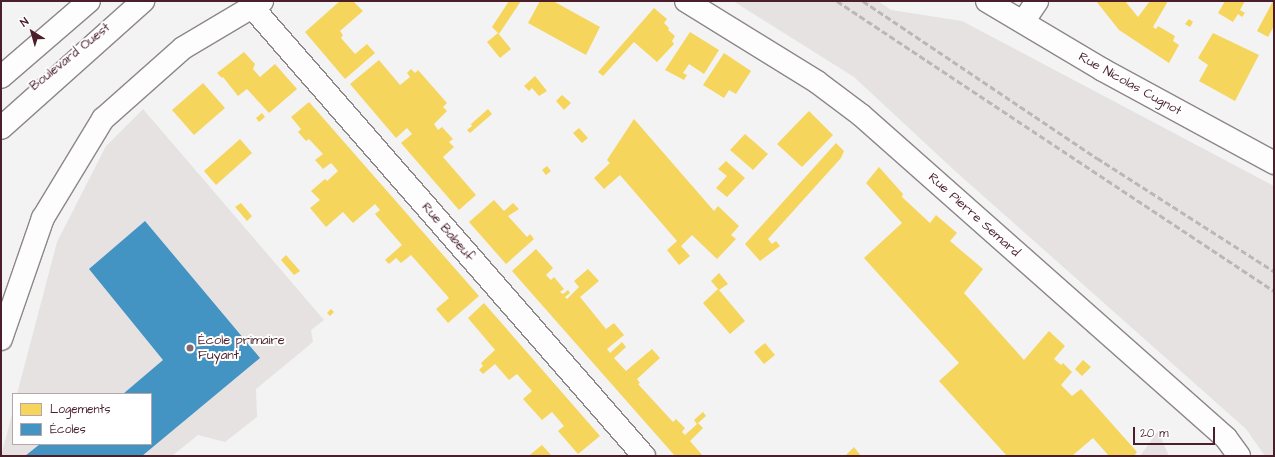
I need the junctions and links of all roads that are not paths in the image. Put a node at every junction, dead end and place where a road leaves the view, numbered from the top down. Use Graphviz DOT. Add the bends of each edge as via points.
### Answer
graph roads {
  1 [pos="89,1"];
  2 [pos="138,1"];
  3 [pos="143,1"];
  4 [pos="686,1"];
  5 [pos="987,1"];
  6 [pos="1038,1"];
  7 [pos="257,4"];
  8 [pos="1023,22"];
  9 [pos="1,77"];
  10 [pos="1,113"];
  11 [pos="1,128"];
  12 [pos="1274,163"];
  13 [pos="1,339"];
  14 [pos="1222,447"];
  15 [pos="644,456"];
  16 [pos="1239,456"];
  1 -- 9 [label="street"];
  2 -- 10 [label="street, Boulevard Ouest"];
  3 -- 11 [label="street"];
  4 -- 14 [label="street, Rue Pierre Semard" via="817,82 861,115"];
  5 -- 8 [label="street, Rue Nicolas Cugnot"];
  6 -- 8 [label="street"];
  7 -- 13 [label="street" via="183,48 103,119 43,218"];
  7 -- 15 [label="street, Rue Babeuf"];
  8 -- 12 [label="street, Rue Nicolas Cugnot" via="1103,70"];
  14 -- 16 [label="street, Rue Pierre Semard"];
}
